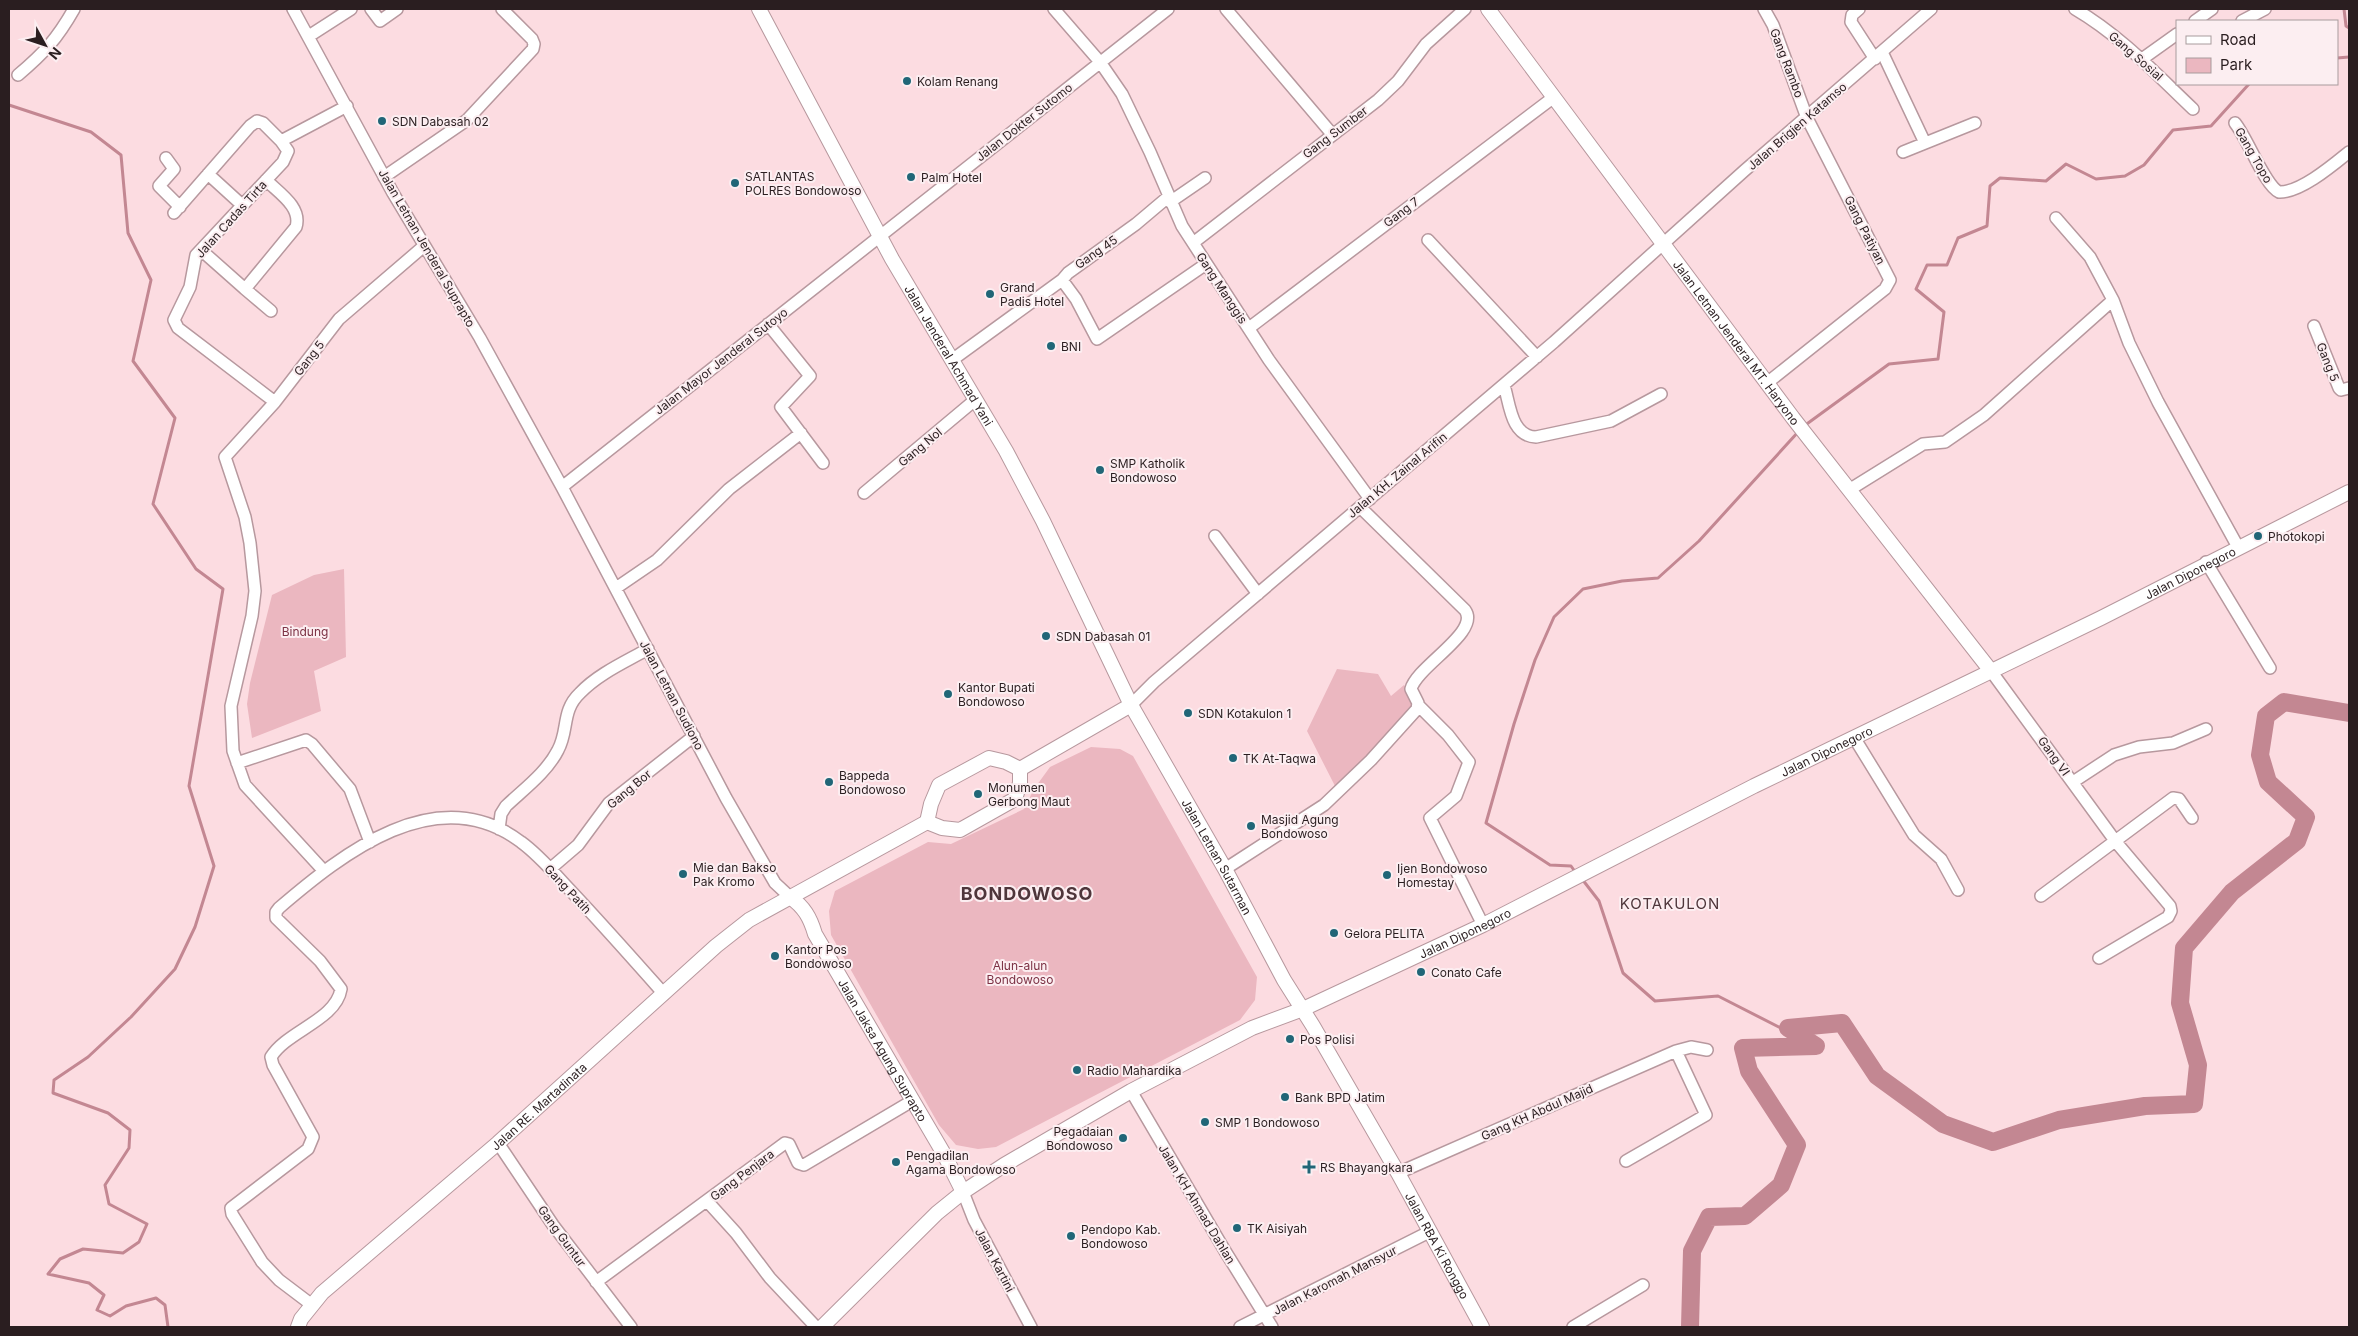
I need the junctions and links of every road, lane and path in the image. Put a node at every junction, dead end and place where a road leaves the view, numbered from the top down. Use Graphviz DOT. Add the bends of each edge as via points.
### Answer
graph roads {
  1 [pos="74,9"];
  2 [pos="293,9"];
  3 [pos="351,9"];
  4 [pos="370,9"];
  5 [pos="397,9"];
  6 [pos="502,9"];
  7 [pos="759,9"];
  8 [pos="1054,9"];
  9 [pos="1168,9"];
  10 [pos="1226,9"];
  11 [pos="1465,9"];
  12 [pos="1488,9"];
  13 [pos="1764,9"];
  14 [pos="1860,9"];
  15 [pos="1931,9"];
  16 [pos="2075,9"];
  17 [pos="2212,9"];
  18 [pos="2265,9"];
  19 [pos="2196,20"];
  20 [pos="2244,20"];
  21 [pos="2176,35"];
  22 [pos="309,36"];
  23 [pos="1879,56"];
  24 [pos="2142,59"];
  25 [pos="1100,62"];
  26 [pos="18,75"];
  27 [pos="2174,82"];
  28 [pos="2176,85"];
  29 [pos="1554,97"];
  30 [pos="347,106"];
  31 [pos="2193,109"];
  32 [pos="1807,118"];
  33 [pos="1975,123"];
  34 [pos="2235,123"];
  35 [pos="1332,134"];
  36 [pos="281,141"];
  37 [pos="1925,142"];
  38 [pos="1904,152"];
  39 [pos="2349,152"];
  40 [pos="166,158"];
  41 [pos="208,174"];
  42 [pos="384,177"];
  43 [pos="1206,178"];
  44 [pos="266,180"];
  45 [pos="1169,199"];
  46 [pos="242,205"];
  47 [pos="2056,218"];
  48 [pos="880,236"];
  49 [pos="1428,240"];
  50 [pos="1193,243"];
  51 [pos="1663,244"];
  52 [pos="424,246"];
  53 [pos="201,250"];
  54 [pos="1206,264"];
  55 [pos="1062,280"];
  56 [pos="245,289"];
  57 [pos="2113,300"];
  58 [pos="271,311"];
  59 [pos="768,324"];
  60 [pos="2314,326"];
  61 [pos="1249,328"];
  62 [pos="1537,357"];
  63 [pos="952,360"];
  64 [pos="1767,383"];
  65 [pos="1504,385"];
  66 [pos="2349,388"];
  67 [pos="1662,394"];
  68 [pos="975,400"];
  69 [pos="274,402"];
  70 [pos="801,433"];
  71 [pos="824,464"];
  72 [pos="562,487"];
  73 [pos="1849,490"];
  74 [pos="2349,492"];
  75 [pos="864,493"];
  76 [pos="1370,498"];
  77 [pos="1360,507"];
  78 [pos="1215,536"];
  79 [pos="2238,547"];
  80 [pos="2206,562"];
  81 [pos="616,588"];
  82 [pos="1258,594"];
  83 [pos="648,650"];
  84 [pos="2270,668"];
  85 [pos="1991,671"];
  86 [pos="1131,705"];
  87 [pos="1418,705"];
  88 [pos="2206,729"];
  89 [pos="694,736"];
  90 [pos="1855,738"];
  91 [pos="237,763"];
  92 [pos="1020,769"];
  93 [pos="2073,782"];
  94 [pos="2192,818"];
  95 [pos="927,822"];
  96 [pos="499,829"];
  97 [pos="370,842"];
  98 [pos="2116,842"];
  99 [pos="550,869"];
  100 [pos="1225,869"];
  101 [pos="324,870"];
  102 [pos="1958,890"];
  103 [pos="2041,896"];
  104 [pos="790,897"];
  105 [pos="1483,925"];
  106 [pos="2098,958"];
  107 [pos="664,994"];
  108 [pos="1303,1009"];
  109 [pos="1706,1050"];
  110 [pos="1676,1051"];
  111 [pos="1131,1091"];
  112 [pos="912,1102"];
  113 [pos="498,1143"];
  114 [pos="1626,1161"];
  115 [pos="1398,1173"];
  116 [pos="963,1192"];
  117 [pos="707,1202"];
  118 [pos="1429,1232"];
  119 [pos="596,1282"];
  120 [pos="1643,1285"];
  121 [pos="312,1305"];
  122 [pos="1265,1315"];
  123 [pos="298,1327"];
  124 [pos="630,1327"];
  125 [pos="816,1327"];
  126 [pos="822,1327"];
  127 [pos="1031,1327"];
  128 [pos="1240,1327"];
  129 [pos="1272,1327"];
  130 [pos="1482,1327"];
  131 [pos="1573,1327"];
  1 -- 26 [label="street" via="48,50"];
  2 -- 22 [label="street, Jalan Letnan Jenderal Suprapto"];
  3 -- 22 [label="street"];
  4 -- 5 [label="street" via="380,21"];
  6 -- 42 [label="street" via="532,39 533,49 467,120"];
  7 -- 48 [label="main road, Jalan Jenderal Achmad Yani"];
  8 -- 25 [label="street, Gang Manggis"];
  9 -- 25 [label="street, Jalan Dokter Sutomo"];
  10 -- 35 [label="street"];
  11 -- 35 [label="street, Gang Sumber" via="1426,44 1385,94"];
  12 -- 29 [label="main road, Jalan Letnan Jenderal MT. Haryono"];
  13 -- 32 [label="street, Gang Rambo" via="1773,25"];
  14 -- 23 [label="street" via="1852,15 1851,22"];
  15 -- 23 [label="street, Jalan Brigjen Katamso"];
  16 -- 24 [label="street, Gang Sosial" via="2094,20"];
  17 -- 19 [label="street"];
  18 -- 20 [label="street"];
  21 -- 24 [label="street"];
  22 -- 30 [label="street, Jalan Letnan Jenderal Suprapto"];
  23 -- 32 [label="street, Jalan Brigjen Katamso"];
  23 -- 37 [label="street"];
  24 -- 27 [label="street, Gang Sosial"];
  25 -- 45 [label="street, Gang Manggis" via="1122,94"];
  25 -- 48 [label="street, Jalan Dokter Sutomo"];
  28 -- 31 [label="street, Gang Sosial"];
  29 -- 51 [label="main road, Jalan Letnan Jenderal MT. Haryono"];
  29 -- 61 [label="street, Gang 7"];
  30 -- 36 [label="street"];
  30 -- 42 [label="street, Jalan Letnan Jenderal Suprapto"];
  32 -- 51 [label="street, Jalan Brigjen Katamso"];
  32 -- 64 [label="street, Gang Patiyan" via="1890,280 1885,289"];
  33 -- 37 [label="street"];
  34 -- 39 [label="street, Gang Topo" via="2270,185 2280,192 2305,183"];
  35 -- 50 [label="street, Gang Sumber"];
  36 -- 41 [label="street" via="257,121"];
  36 -- 44 [label="street, Jalan Cadas Tirta" via="288,156"];
  37 -- 38 [label="street"];
  40 -- 41 [label="street" via="174,169 159,186 177,210"];
  41 -- 46 [label="street"];
  42 -- 52 [label="street, Jalan Letnan Jenderal Suprapto"];
  43 -- 45 [label="street, Gang 45"];
  44 -- 46 [label="street, Jalan Cadas Tirta"];
  44 -- 56 [label="street" via="292,205 298,218 296,227"];
  45 -- 50 [label="street, Gang Manggis"];
  45 -- 55 [label="street, Gang 45"];
  46 -- 53 [label="street, Jalan Cadas Tirta"];
  47 -- 57 [label="street" via="2090,257"];
  48 -- 59 [label="street, Jalan Mayor Jenderal Sutoyo"];
  48 -- 63 [label="main road, Jalan Jenderal Achmad Yani"];
  49 -- 62 [label="street"];
  50 -- 54 [label="street, Gang Manggis"];
  51 -- 62 [label="street, Jalan KH. Zainal Arifin"];
  51 -- 64 [label="main road, Jalan Letnan Jenderal MT. Haryono"];
  52 -- 69 [label="street, Gang 5" via="339,319"];
  52 -- 72 [label="street, Jalan Letnan Jenderal Suprapto" via="480,338"];
  53 -- 56 [label="street"];
  53 -- 69 [label="street, Jalan Cadas Tirta" via="196,256 190,287 174,320 175,325"];
  54 -- 55 [label="street" via="1096,338"];
  54 -- 61 [label="street, Gang Manggis"];
  55 -- 63 [label="street, Gang 45"];
  56 -- 58 [label="street"];
  57 -- 73 [label="street" via="1984,415 1944,442 1923,444"];
  57 -- 79 [label="street" via="2129,343 2158,402"];
  59 -- 70 [label="street" via="810,376 781,407"];
  59 -- 72 [label="street, Jalan Mayor Jenderal Sutoyo"];
  60 -- 66 [label="street, Gang 5" via="2339,388"];
  61 -- 76 [label="street, Gang Manggis" via="1317,428"];
  62 -- 65 [label="street, Jalan KH. Zainal Arifin"];
  63 -- 68 [label="main road, Jalan Jenderal Achmad Yani"];
  64 -- 73 [label="main road, Jalan Letnan Jenderal MT. Haryono"];
  65 -- 67 [label="street" via="1517,428 1527,437 1611,421"];
  65 -- 76 [label="street, Jalan KH. Zainal Arifin"];
  68 -- 75 [label="street, Gang Nol"];
  68 -- 86 [label="main road, Jalan Jenderal Achmad Yani" via="1043,521"];
  69 -- 91 [label="street, Gang 5" via="225,457 245,517 254,591 252,616 231,706 233,751"];
  70 -- 71 [label="street"];
  70 -- 81 [label="street" via="730,489 673,546"];
  72 -- 81 [label="street, Jalan Letnan Sudiono"];
  73 -- 85 [label="main road, Jalan Letnan Jenderal MT. Haryono"];
  74 -- 79 [label="main road, Jalan Diponegoro"];
  76 -- 77 [label="street, Jalan KH. Zainal Arifin"];
  77 -- 82 [label="street, Jalan KH. Zainal Arifin"];
  77 -- 87 [label="street" via="1468,616 1464,630 1412,684 1411,690"];
  78 -- 82 [label="street"];
  79 -- 80 [label="main road, Jalan Diponegoro"];
  80 -- 84 [label="street"];
  80 -- 85 [label="main road, Jalan Diponegoro"];
  81 -- 83 [label="street, Jalan Letnan Sudiono"];
  82 -- 86 [label="street, Jalan KH. Zainal Arifin"];
  83 -- 89 [label="street, Jalan Letnan Sudiono"];
  83 -- 96 [label="street" via="600,677 580,693 566,714 558,751 546,768 506,806 500,814"];
  85 -- 90 [label="main road, Jalan Diponegoro"];
  85 -- 93 [label="street, Gang VI"];
  86 -- 92 [label="main road"];
  86 -- 100 [label="main road, Jalan Letnan Sutarman"];
  87 -- 100 [label="street" via="1371,760 1324,805"];
  87 -- 105 [label="street" via="1469,762 1456,796 1430,818"];
  88 -- 93 [label="street" via="2173,743 2139,747 2114,755"];
  89 -- 99 [label="street, Gang Bor" via="608,803 578,845"];
  89 -- 104 [label="street, Jalan Letnan Sudiono" via="764,866 777,886"];
  90 -- 102 [label="street" via="1914,835 1942,859"];
  90 -- 105 [label="main road, Jalan Diponegoro"];
  91 -- 97 [label="street" via="306,740 350,789"];
  91 -- 101 [label="street" via="245,785"];
  92 -- 95 [label="main road" via="1015,799 984,817 960,830"];
  92 -- 95 [label="main road" via="989,758 939,785"];
  93 -- 98 [label="street, Gang VI"];
  94 -- 98 [label="street" via="2179,799 2173,798"];
  95 -- 104 [label="main road, Jalan RE. Martadinata"];
  96 -- 97 [label="street, Gang Patih" via="451,817 415,822"];
  96 -- 99 [label="street, Gang Patih" via="520,841"];
  97 -- 101 [label="street, Gang Patih"];
  98 -- 103 [label="street"];
  98 -- 106 [label="street, Gang VI" via="2157,889 2171,911 2168,917"];
  99 -- 107 [label="street, Gang Patih"];
  100 -- 108 [label="main road, Jalan Letnan Sutarman" via="1280,974"];
  101 -- 121 [label="street, Gang Patih" via="276,912 276,918 320,961 341,989 331,1009 271,1057 313,1137 308,1148 231,1208 262,1262 279,1280"];
  104 -- 107 [label="main road, Jalan RE. Martadinata" via="749,920"];
  104 -- 112 [label="main road, Jalan Jaksa Agung Suprapto" via="808,915 815,934"];
  105 -- 108 [label="main road, Jalan Diponegoro"];
  107 -- 113 [label="main road, Jalan RE. Martadinata"];
  108 -- 111 [label="main road, Jalan Diponegoro" via="1252,1028"];
  108 -- 115 [label="main road, Jalan RBA Ki Ronggo"];
  109 -- 110 [label="street, Gang KH Abdul Majid" via="1690,1047"];
  110 -- 114 [label="street" via="1706,1116"];
  110 -- 115 [label="street, Gang KH Abdul Majid"];
  111 -- 116 [label="main road, Jalan Diponegoro"];
  111 -- 122 [label="street, Jalan KH Ahmad Dahlan"];
  112 -- 116 [label="main road, Jalan Jaksa Agung Suprapto"];
  112 -- 117 [label="street, Gang Penjara" via="804,1165 798,1164 789,1144 785,1143"];
  113 -- 119 [label="street, Gang Guntur"];
  113 -- 121 [label="main road, Jalan RE. Martadinata"];
  115 -- 118 [label="main road, Jalan RBA Ki Ronggo"];
  116 -- 126 [label="main road, Jalan Diponegoro" via="937,1213"];
  116 -- 127 [label="street, Jalan Kartini" via="974,1220"];
  117 -- 119 [label="street, Gang Penjara"];
  117 -- 125 [label="street"];
  118 -- 122 [label="street, Jalan Karomah Mansyur"];
  118 -- 130 [label="main road, Jalan RBA Ki Ronggo"];
  119 -- 124 [label="street, Gang Guntur"];
  120 -- 131 [label="street"];
  121 -- 123 [label="main road, Jalan RE. Martadinata"];
  122 -- 128 [label="street, Jalan Karomah Mansyur"];
  122 -- 129 [label="street, Jalan KH Ahmad Dahlan"];
}
